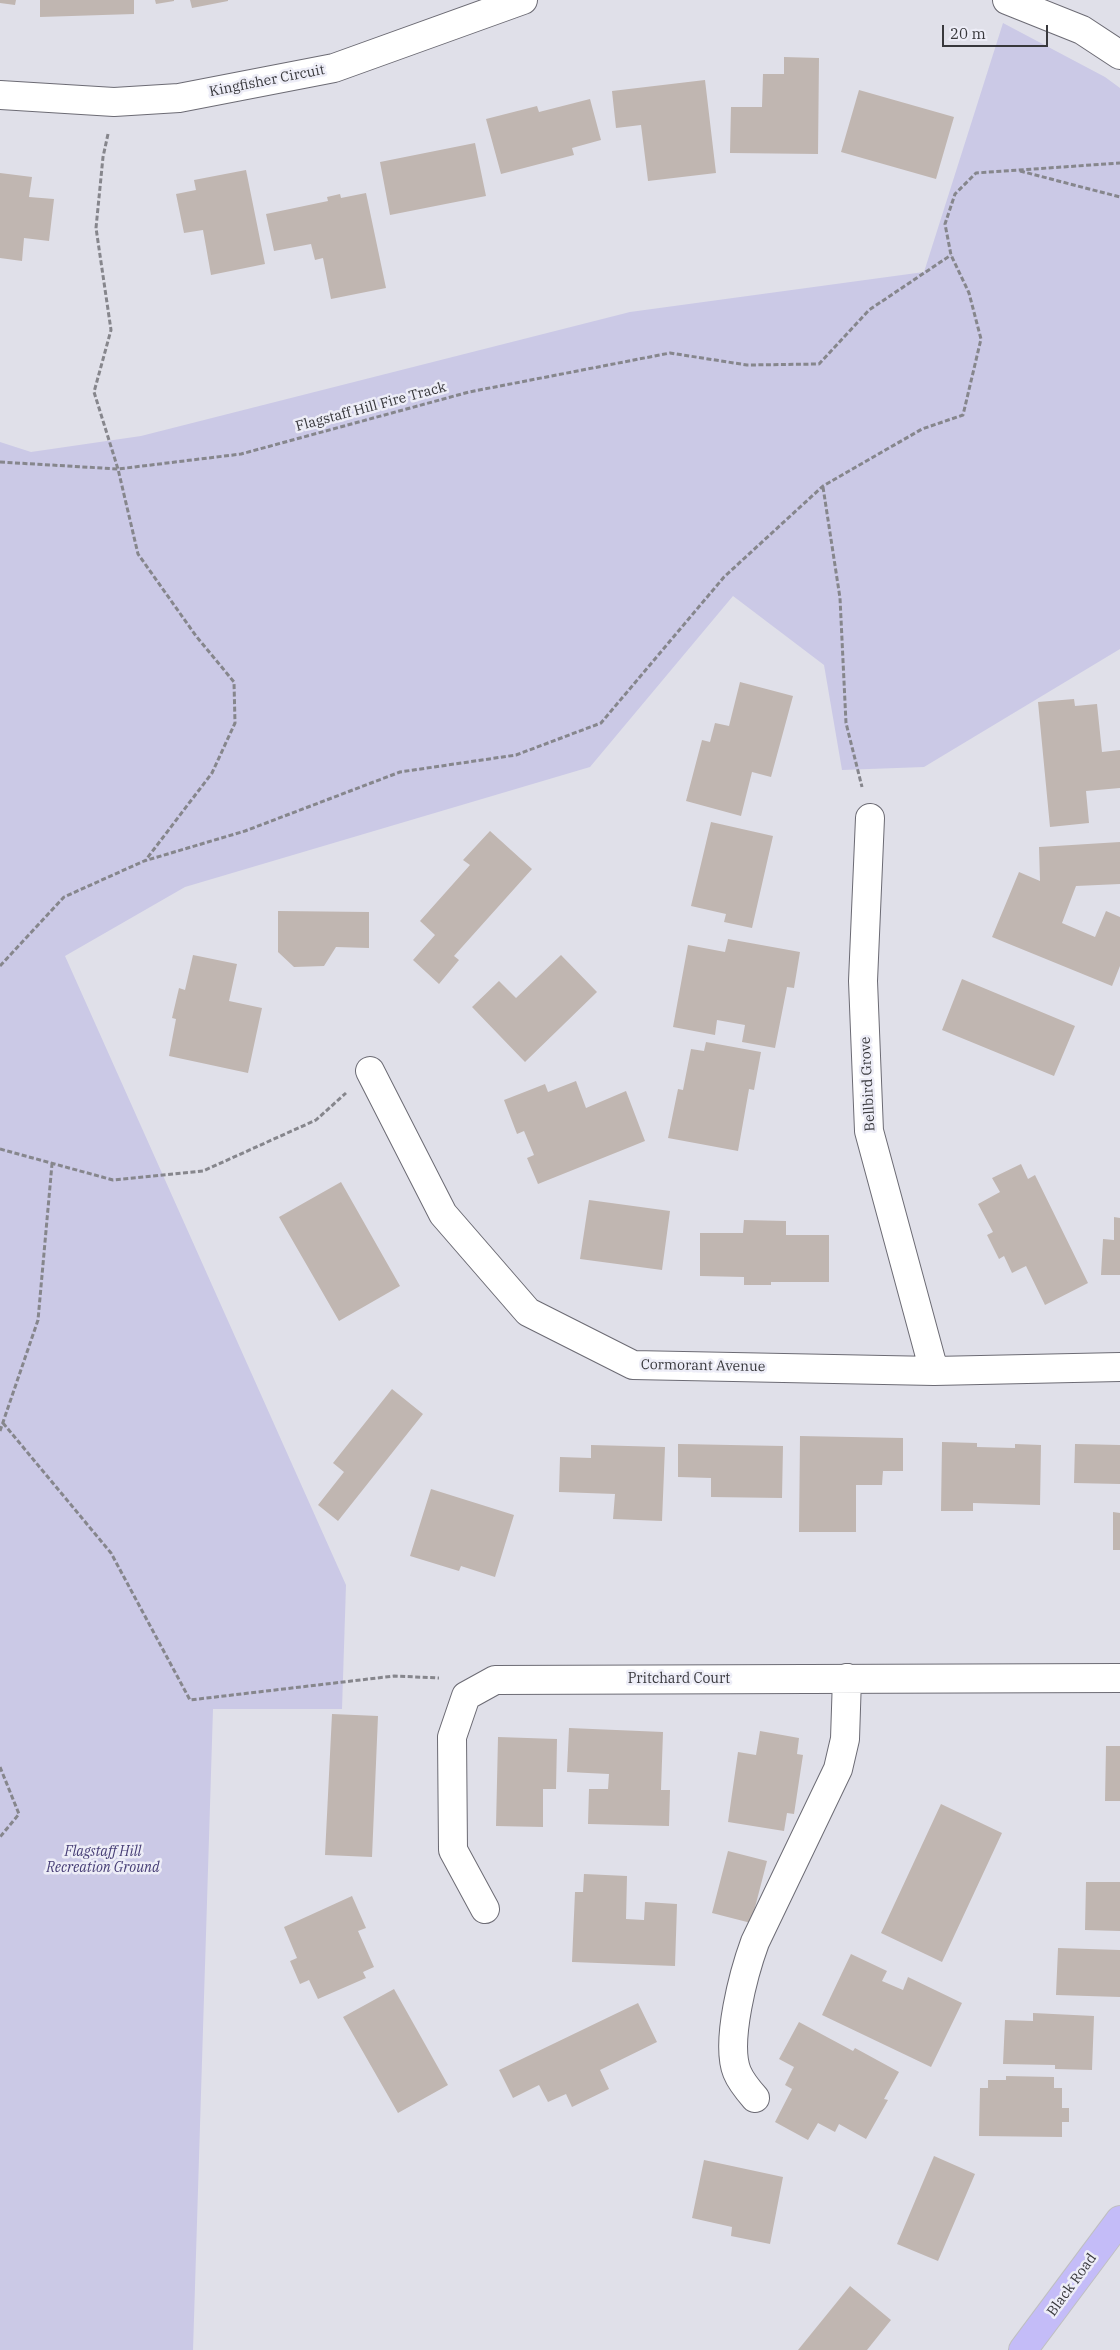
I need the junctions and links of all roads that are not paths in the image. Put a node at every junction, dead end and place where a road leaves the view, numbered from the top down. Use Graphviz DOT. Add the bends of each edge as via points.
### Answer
graph roads {
  1 [pos="523,0"];
  2 [pos="1008,0"];
  3 [pos="1120,55"];
  4 [pos="0,95"];
  5 [pos="870,818"];
  6 [pos="370,1071"];
  7 [pos="1120,1367"];
  8 [pos="934,1372"];
  9 [pos="847,1678"];
  10 [pos="1120,1678"];
  11 [pos="485,1908"];
  12 [pos="755,2098"];
  13 [pos="1118,2228"];
  14 [pos="1023,2350"];
  1 -- 4 [label="street, Kingfisher Circuit" via="334,68 179,98 114,102"];
  2 -- 3 [label="street" via="1082,30"];
  5 -- 8 [label="street, Bellbird Grove" via="863,981 869,1131"];
  6 -- 8 [label="street, Cormorant Avenue" via="443,1214 528,1312 633,1364"];
  7 -- 8 [label="street, Cormorant Avenue"];
  9 -- 10 [label="street, Pritchard Court"];
  9 -- 11 [label="street, Pritchard Court" via="495,1680 466,1696 452,1737 453,1850"];
  9 -- 12 [label="street" via="845,1739 838,1770 755,1942 746,1968 736,2014 734,2056 737,2072"];
  13 -- 14 [label="main road, Black Road"];
}
